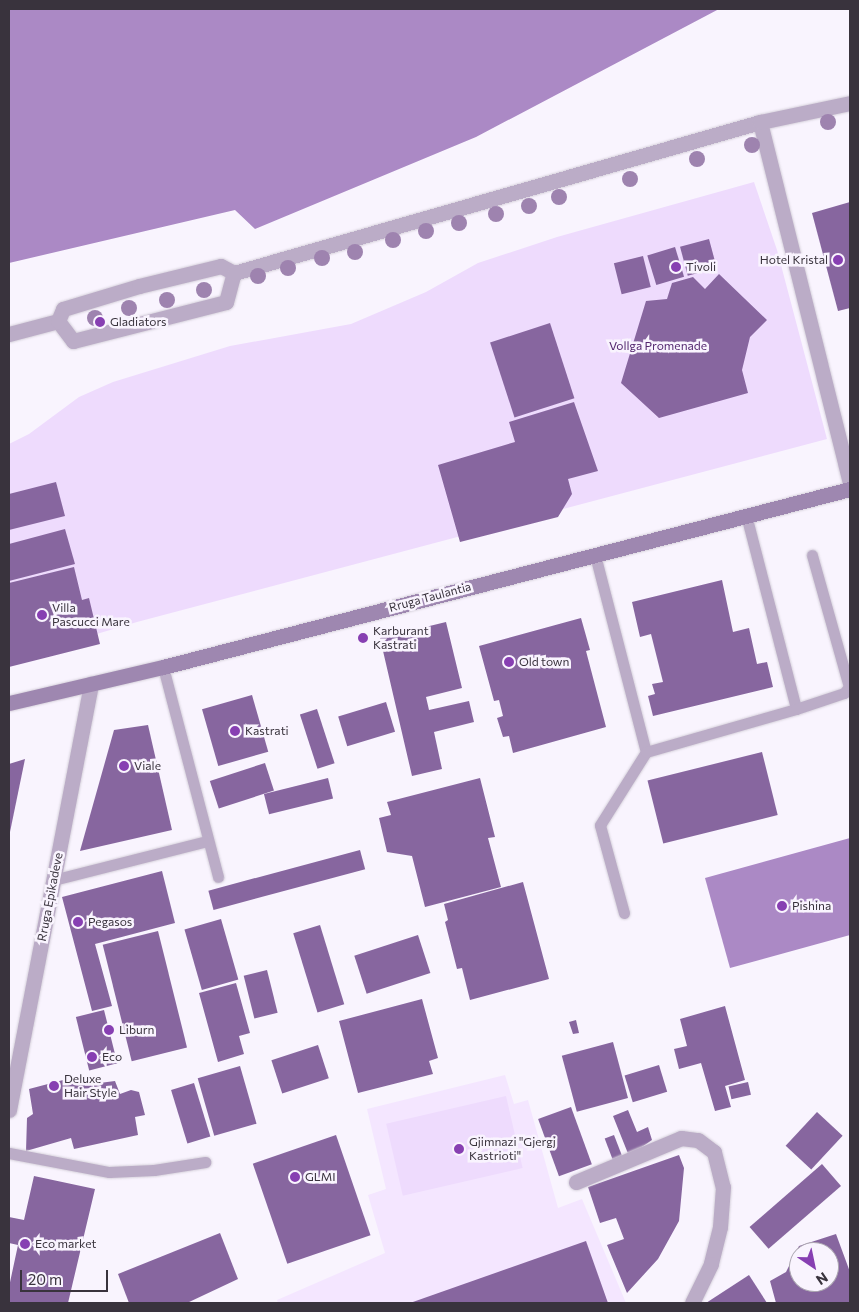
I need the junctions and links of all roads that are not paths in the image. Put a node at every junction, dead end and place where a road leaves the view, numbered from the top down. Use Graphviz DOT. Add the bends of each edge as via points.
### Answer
graph roads {
  1 [pos="850,104"];
  2 [pos="760,122"];
  3 [pos="234,273"];
  4 [pos="58,321"];
  5 [pos="9,334"];
  6 [pos="850,484"];
  7 [pos="850,489"];
  8 [pos="746,516"];
  9 [pos="595,555"];
  10 [pos="812,555"];
  11 [pos="163,667"];
  12 [pos="91,684"];
  13 [pos="9,703"];
  14 [pos="796,709"];
  15 [pos="646,752"];
  16 [pos="208,841"];
  17 [pos="218,877"];
  18 [pos="53,880"];
  19 [pos="624,913"];
  20 [pos="9,1105"];
  21 [pos="9,1152"];
  22 [pos="205,1162"];
  23 [pos="576,1182"];
  24 [pos="692,1303"];
  1 -- 2 [label="street"];
  2 -- 3 [label="street"];
  2 -- 6 [label="street"];
  3 -- 4 [label="street" via="220,266 139,286 63,309"];
  3 -- 4 [label="street" via="226,302 73,341"];
  4 -- 5 [label="street"];
  7 -- 8 [label="main road, Rruga Taulantia"];
  8 -- 9 [label="main road, Rruga Taulantia"];
  8 -- 14 [label="lane"];
  9 -- 11 [label="main road, Rruga Taulantia"];
  9 -- 15 [label="lane"];
  10 -- 14 [label="lane" via="849,687 844,693"];
  11 -- 12 [label="main road, Rruga Taulantia"];
  11 -- 16 [label="lane"];
  12 -- 13 [label="main road, Rruga Taulantia"];
  12 -- 18 [label="street, Rruga Epikadeve"];
  14 -- 15 [label="lane"];
  15 -- 19 [label="lane" via="600,825"];
  16 -- 17 [label="lane"];
  16 -- 18 [label="lane"];
  18 -- 20 [label="street, Rruga Epikadeve"];
  21 -- 22 [label="lane" via="109,1172 154,1170"];
  23 -- 24 [label="street" via="681,1138 698,1140 714,1152 723,1188 720,1227 712,1264"];
}
